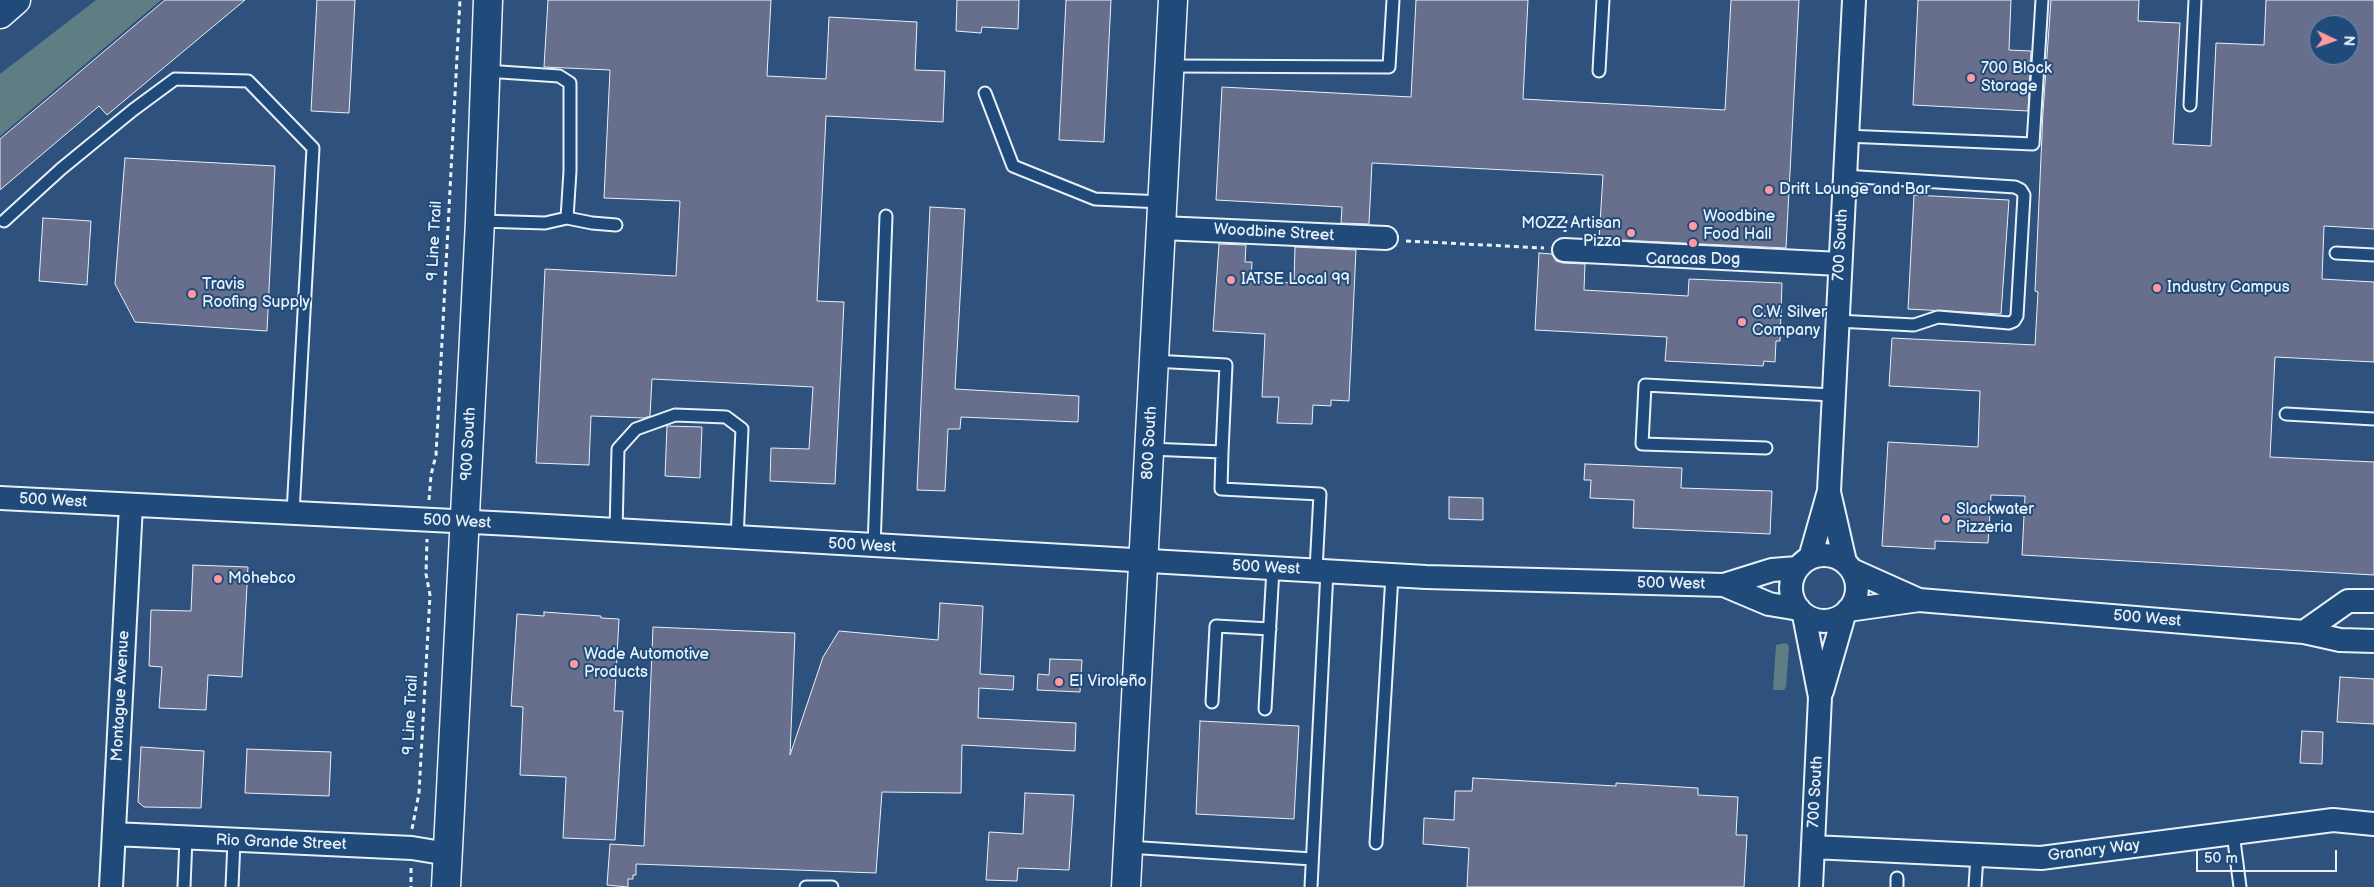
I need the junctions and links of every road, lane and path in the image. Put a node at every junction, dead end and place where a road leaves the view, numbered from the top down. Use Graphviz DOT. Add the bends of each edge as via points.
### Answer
graph roads {
  1 [pos="16,0"];
  2 [pos="460,0"];
  3 [pos="488,0"];
  4 [pos="1173,0"];
  5 [pos="1393,0"];
  6 [pos="1603,0"];
  7 [pos="1854,0"];
  8 [pos="2042,0"];
  9 [pos="2195,0"];
  10 [pos="0,14"];
  11 [pos="1170,66"];
  12 [pos="486,70"];
  13 [pos="1600,71"];
  14 [pos="985,93"];
  15 [pos="2190,105"];
  16 [pos="1846,136"];
  17 [pos="1844,176"];
  18 [pos="1162,215"];
  19 [pos="886,216"];
  20 [pos="567,218"];
  21 [pos="4,221"];
  22 [pos="480,221"];
  23 [pos="616,225"];
  24 [pos="1386,238"];
  25 [pos="1555,249"];
  26 [pos="2336,253"];
  27 [pos="2374,255"];
  28 [pos="1840,264"];
  29 [pos="1837,321"];
  30 [pos="1154,361"];
  31 [pos="1832,394"];
  32 [pos="2286,414"];
  33 [pos="2374,419"];
  34 [pos="1766,448"];
  35 [pos="1149,449"];
  36 [pos="1222,452"];
  37 [pos="1829,491"];
  38 [pos="0,498"];
  39 [pos="132,505"];
  40 [pos="429,509"];
  41 [pos="293,513"];
  42 [pos="465,522"];
  43 [pos="616,530"];
  44 [pos="427,537"];
  45 [pos="737,539"];
  46 [pos="874,546"];
  47 [pos="1143,561"];
  48 [pos="1803,563"];
  49 [pos="1848,566"];
  50 [pos="1273,569"];
  51 [pos="1321,571"];
  52 [pos="1392,575"];
  53 [pos="1724,585"];
  54 [pos="1919,600"];
  55 [pos="2374,602"];
  56 [pos="1801,612"];
  57 [pos="1846,613"];
  58 [pos="1270,629"];
  59 [pos="2304,632"];
  60 [pos="2374,641"];
  61 [pos="1820,697"];
  62 [pos="1212,702"];
  63 [pos="1265,709"];
  64 [pos="2374,824"];
  65 [pos="2233,833"];
  66 [pos="114,834"];
  67 [pos="412,836"];
  68 [pos="186,838"];
  69 [pos="234,842"];
  70 [pos="1376,843"];
  71 [pos="1128,847"];
  72 [pos="1813,847"];
  73 [pos="448,854"];
  74 [pos="1976,855"];
  75 [pos="1312,859"];
  76 [pos="411,860"];
  77 [pos="112,887"];
  78 [pos="184,887"];
  79 [pos="232,887"];
  80 [pos="411,887"];
  81 [pos="446,887"];
  82 [pos="806,887"];
  83 [pos="832,887"];
  84 [pos="1126,887"];
  85 [pos="1310,887"];
  86 [pos="1811,887"];
  87 [pos="1975,887"];
  88 [pos="2240,887"];
  1 -- 10 [label="main road"];
  2 -- 40 [label="path, 9 Line Trail" via="436,450"];
  3 -- 12 [label="main road, 900 South"];
  4 -- 11 [label="main road, 800 South"];
  5 -- 11 [label="lane" via="1390,67"];
  6 -- 13 [label="lane"];
  7 -- 16 [label="street, 700 South"];
  8 -- 16 [label="lane" via="2033,144"];
  9 -- 15 [label="lane"];
  11 -- 18 [label="main road, 800 South"];
  12 -- 20 [label="lane" via="559,76 570,83"];
  12 -- 22 [label="main road, 900 South"];
  14 -- 18 [label="lane" via="1013,166 1095,199"];
  16 -- 17 [label="street, 700 South"];
  17 -- 28 [label="street, 700 South"];
  17 -- 29 [label="lane" via="2015,187 2024,195 2017,316 2014,321 1938,317 1914,326"];
  18 -- 24 [label="street, Woodbine Street"];
  18 -- 30 [label="main road, 800 South"];
  19 -- 46 [label="lane"];
  20 -- 22 [label="lane" via="545,223"];
  20 -- 23 [label="lane"];
  21 -- 41 [label="lane" via="61,169 175,80 248,81 313,148"];
  22 -- 42 [label="main road, 900 South"];
  24 -- 25 [label="path"];
  25 -- 28 [label="street"];
  26 -- 27 [label="lane"];
  28 -- 29 [label="street, 700 South"];
  29 -- 31 [label="street, 700 South"];
  30 -- 35 [label="main road, 800 South"];
  30 -- 36 [label="lane" via="1226,365"];
  31 -- 34 [label="lane" via="1645,385 1642,444"];
  31 -- 37 [label="street, 700 South"];
  32 -- 33 [label="lane"];
  35 -- 36 [label="lane"];
  35 -- 47 [label="main road, 800 South"];
  36 -- 51 [label="lane" via="1221,489 1320,494"];
  37 -- 48 [label="street, 700 South"];
  37 -- 49 [label="street, 700 South"];
  38 -- 39 [label="street, 500 West"];
  39 -- 41 [label="street, 500 West"];
  39 -- 66 [label="street, Montague Avenue"];
  41 -- 42 [label="street, 500 West"];
  42 -- 43 [label="street, 500 West"];
  42 -- 73 [label="main road, 900 South"];
  43 -- 45 [label="street, 500 West"];
  43 -- 45 [label="lane" via="618,448 636,429 675,415 726,417 742,429"];
  44 -- 67 [label="path, 9 Line Trail" via="426,574 430,595 419,793"];
  45 -- 46 [label="street, 500 West"];
  46 -- 47 [label="street, 500 West"];
  47 -- 50 [label="street, 500 West"];
  47 -- 71 [label="main road, 800 South"];
  48 -- 49 [label="street" via="1825,555"];
  48 -- 53 [label="street, 500 West"];
  48 -- 56 [label="street" via="1792,578 1791,588"];
  49 -- 54 [label="street, 500 West"];
  49 -- 57 [label="street" via="1856,580 1857,590"];
  50 -- 51 [label="street, 500 West"];
  50 -- 58 [label="lane"];
  51 -- 52 [label="street, 500 West"];
  51 -- 75 [label="lane"];
  52 -- 53 [label="street, 500 West"];
  52 -- 70 [label="lane"];
  53 -- 56 [label="street, 500 West" via="1768,604"];
  54 -- 57 [label="street, 500 West"];
  54 -- 59 [label="street, 500 West"];
  55 -- 59 [label="street" via="2348,601"];
  56 -- 57 [label="street" via="1828,621"];
  56 -- 61 [label="street, 700 South"];
  57 -- 61 [label="street, 700 South"];
  58 -- 62 [label="lane" via="1216,626"];
  58 -- 63 [label="lane"];
  59 -- 60 [label="street, 500 West" via="2340,640"];
  61 -- 72 [label="street, 700 South"];
  64 -- 65 [label="street, Granary Way" via="2333,820"];
  65 -- 74 [label="street, Granary Way" via="2041,858"];
  65 -- 88 [label="lane"];
  66 -- 68 [label="street, Rio Grande Street"];
  66 -- 77 [label="street, Montague Avenue"];
  68 -- 69 [label="street, Rio Grande Street"];
  68 -- 78 [label="lane"];
  69 -- 73 [label="street, Rio Grande Street" via="412,848"];
  69 -- 79 [label="lane"];
  71 -- 75 [label="lane"];
  71 -- 84 [label="main road, 800 South"];
  72 -- 74 [label="street, Granary Way"];
  72 -- 86 [label="street, 700 South"];
  73 -- 81 [label="main road, 900 South"];
  74 -- 87 [label="lane"];
  75 -- 85 [label="lane"];
  76 -- 80 [label="path"];
  82 -- 83 [label="lane"];
}
